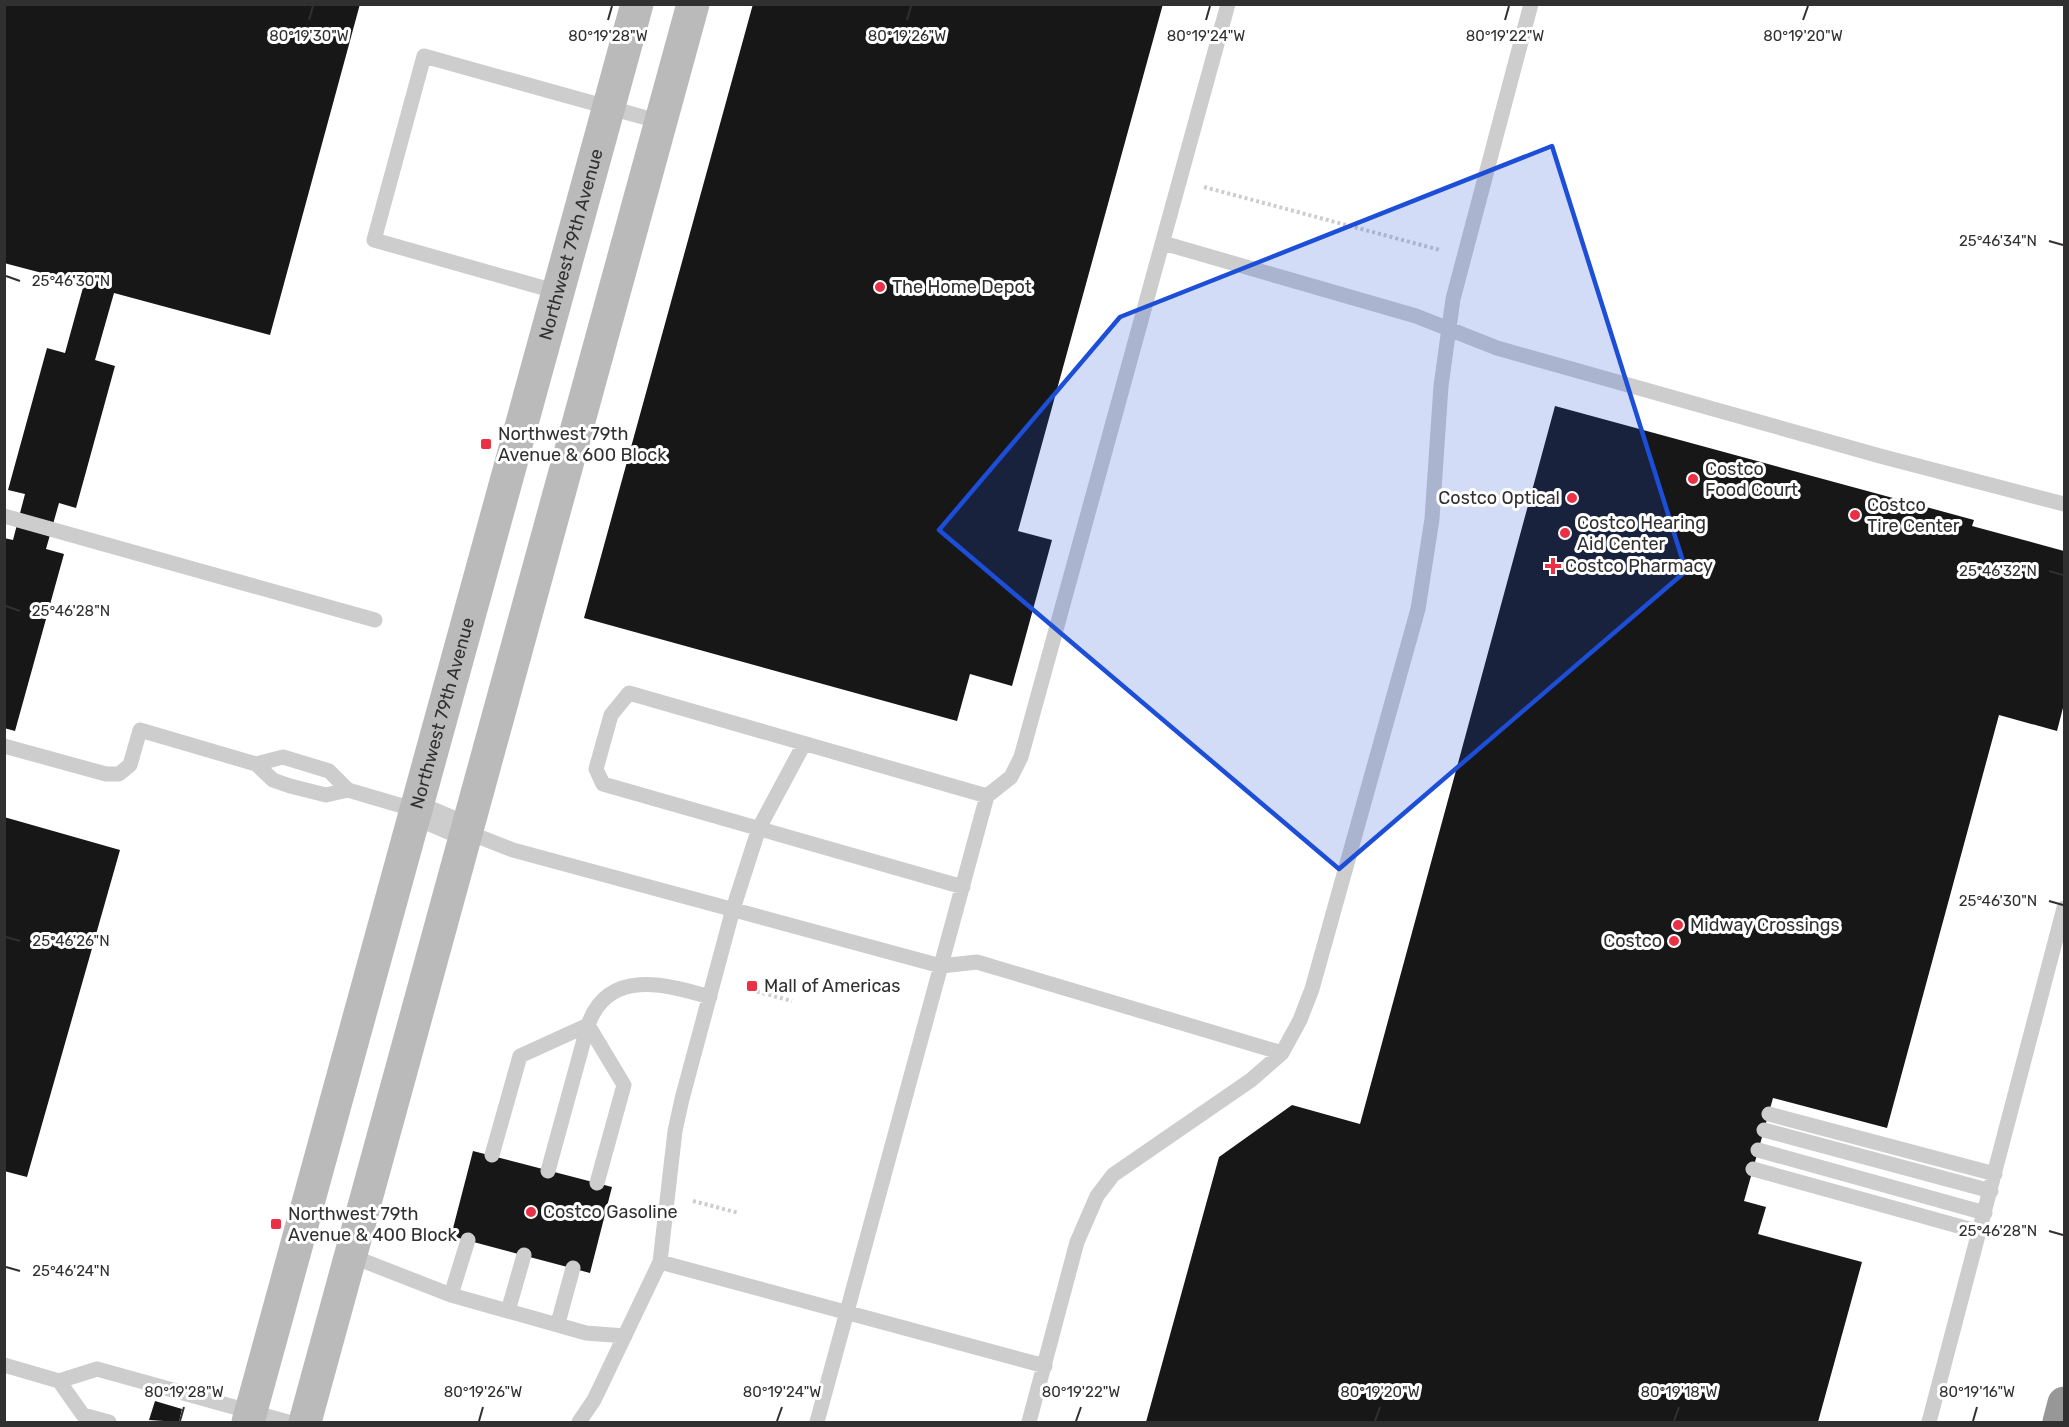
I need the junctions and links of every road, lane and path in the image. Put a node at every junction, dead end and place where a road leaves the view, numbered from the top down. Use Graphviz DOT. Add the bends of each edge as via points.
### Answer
graph roads {
  1 [pos="637,4"];
  2 [pos="693,4"];
  3 [pos="1228,4"];
  4 [pos="1531,4"];
  5 [pos="609,109"];
  6 [pos="661,122"];
  7 [pos="1203,186"];
  8 [pos="1163,243"];
  9 [pos="1443,250"];
  10 [pos="558,292"];
  11 [pos="1448,330"];
  12 [pos="2064,504"];
  13 [pos="4,516"];
  14 [pos="375,620"];
  15 [pos="804,744"];
  16 [pos="4,746"];
  17 [pos="256,764"];
  18 [pos="348,790"];
  19 [pos="987,796"];
  20 [pos="416,810"];
  21 [pos="759,828"];
  22 [pos="466,832"];
  23 [pos="963,887"];
  24 [pos="2064,908"];
  25 [pos="733,909"];
  26 [pos="941,966"];
  27 [pos="751,990"];
  28 [pos="710,997"];
  29 [pos="792,1001"];
  30 [pos="588,1025"];
  31 [pos="1282,1053"];
  32 [pos="1769,1114"];
  33 [pos="1764,1130"];
  34 [pos="1758,1150"];
  35 [pos="492,1155"];
  36 [pos="1753,1169"];
  37 [pos="548,1170"];
  38 [pos="1995,1174"];
  39 [pos="597,1183"];
  40 [pos="1990,1191"];
  41 [pos="693,1201"];
  42 [pos="739,1213"];
  43 [pos="1985,1213"];
  44 [pos="1980,1232"];
  45 [pos="468,1240"];
  46 [pos="524,1255"];
  47 [pos="351,1256"];
  48 [pos="660,1262"];
  49 [pos="573,1268"];
  50 [pos="451,1295"];
  51 [pos="508,1311"];
  52 [pos="847,1312"];
  53 [pos="558,1323"];
  54 [pos="625,1335"];
  55 [pos="4,1365"];
  56 [pos="1044,1366"];
  57 [pos="59,1381"];
  58 [pos="2064,1403"];
  59 [pos="249,1417"];
  60 [pos="110,1422"];
  61 [pos="288,1422"];
  62 [pos="305,1422"];
  63 [pos="579,1422"];
  64 [pos="817,1422"];
  65 [pos="1029,1422"];
  66 [pos="1929,1422"];
  67 [pos="2059,1422"];
  1 -- 5 [label="street, Northwest 79th Avenue"];
  2 -- 6 [label="street"];
  3 -- 8 [label="lane"];
  4 -- 11 [label="lane" via="1478,198"];
  5 -- 6 [label="lane"];
  5 -- 10 [label="street, Northwest 79th Avenue"];
  5 -- 10 [label="lane" via="424,56 374,240"];
  6 -- 22 [label="street"];
  7 -- 9 [label="path"];
  8 -- 11 [label="lane" via="1416,316"];
  8 -- 19 [label="lane" via="1021,757 1011,777"];
  10 -- 20 [label="street, Northwest 79th Avenue"];
  11 -- 12 [label="lane" via="1504,350"];
  11 -- 31 [label="lane" via="1432,519 1418,609 1311,989"];
  13 -- 14 [label="lane"];
  15 -- 19 [label="lane"];
  15 -- 21 [label="lane"];
  15 -- 21 [label="lane" via="629,693 611,715 596,769 603,784"];
  16 -- 17 [label="lane" via="106,774 119,774 130,765 140,730"];
  17 -- 18 [label="lane" via="273,780 290,786 326,795"];
  17 -- 18 [label="lane" via="283,757 329,771"];
  18 -- 20 [label="lane"];
  19 -- 23 [label="lane"];
  20 -- 22 [label="street"];
  20 -- 59 [label="street, Northwest 79th Avenue"];
  21 -- 23 [label="lane"];
  21 -- 25 [label="lane"];
  22 -- 25 [label="lane" via="513,850"];
  22 -- 47 [label="street"];
  23 -- 26 [label="lane"];
  24 -- 38 [label="lane"];
  25 -- 26 [label="lane"];
  25 -- 28 [label="lane"];
  26 -- 31 [label="lane" via="977,962"];
  26 -- 52 [label="lane"];
  27 -- 29 [label="path"];
  28 -- 30 [label="lane" via="665,984 632,985 606,996 593,1010"];
  28 -- 48 [label="lane" via="675,1131"];
  30 -- 35 [label="lane" via="520,1056"];
  30 -- 37 [label="lane"];
  30 -- 39 [label="lane" via="624,1085"];
  31 -- 56 [label="lane" via="1251,1080 1113,1175 1102,1189 1077,1242"];
  32 -- 38 [label="lane"];
  33 -- 40 [label="lane"];
  34 -- 43 [label="lane"];
  36 -- 44 [label="lane"];
  38 -- 40 [label="lane"];
  40 -- 43 [label="lane"];
  41 -- 42 [label="path"];
  43 -- 44 [label="lane"];
  44 -- 66 [label="lane"];
  45 -- 50 [label="lane"];
  46 -- 51 [label="lane"];
  47 -- 50 [label="lane"];
  47 -- 62 [label="street"];
  48 -- 52 [label="lane"];
  48 -- 54 [label="lane"];
  49 -- 53 [label="lane"];
  50 -- 51 [label="lane"];
  51 -- 53 [label="lane"];
  52 -- 56 [label="lane"];
  52 -- 64 [label="lane"];
  53 -- 54 [label="lane" via="586,1332"];
  54 -- 63 [label="lane"];
  55 -- 57 [label="lane"];
  56 -- 65 [label="lane"];
  57 -- 59 [label="lane" via="97,1369"];
  57 -- 60 [label="lane" via="83,1415"];
  58 -- 67 [label="highway"];
  59 -- 61 [label="lane"];
}
